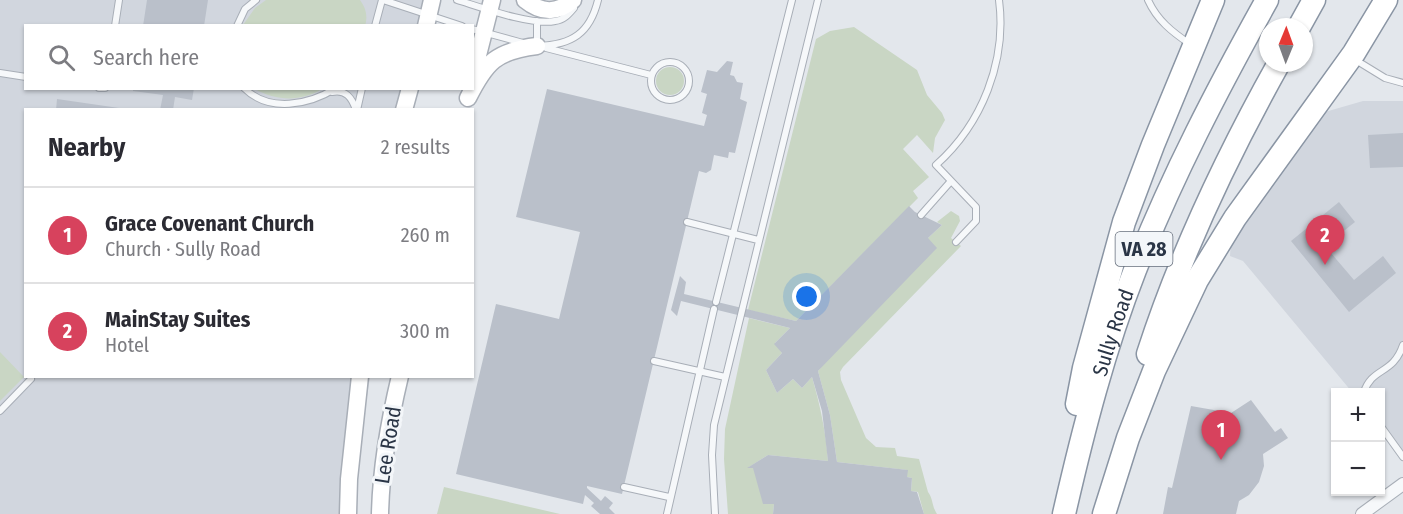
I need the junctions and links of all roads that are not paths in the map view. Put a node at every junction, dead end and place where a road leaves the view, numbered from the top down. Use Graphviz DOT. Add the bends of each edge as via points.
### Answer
graph roads {
  1 [pos="119,0"];
  2 [pos="256,0"];
  3 [pos="382,0"];
  4 [pos="457,0"];
  5 [pos="525,0"];
  6 [pos="573,0"];
  7 [pos="579,0"];
  8 [pos="598,0"];
  9 [pos="792,0"];
  10 [pos="818,0"];
  11 [pos="999,0"];
  12 [pos="1148,0"];
  13 [pos="1213,0"];
  14 [pos="1267,0"];
  15 [pos="1314,0"];
  16 [pos="1386,0"];
  17 [pos="491,5"];
  18 [pos="429,14"];
  19 [pos="1304,18"];
  20 [pos="537,21"];
  21 [pos="115,24"];
  22 [pos="238,24"];
  23 [pos="376,24"];
  24 [pos="456,24"];
  25 [pos="478,30"];
  26 [pos="537,46"];
  27 [pos="1193,46"];
  28 [pos="1351,57"];
  29 [pos="474,63"];
  30 [pos="1274,72"];
  31 [pos="0,73"];
  32 [pos="651,75"];
  33 [pos="24,77"];
  34 [pos="1403,83"];
  35 [pos="474,87"];
  36 [pos="246,90"];
  37 [pos="333,90"];
  38 [pos="362,90"];
  39 [pos="409,90"];
  40 [pos="329,93"];
  41 [pos="356,108"];
  42 [pos="357,108"];
  43 [pos="405,108"];
  44 [pos="951,181"];
  45 [pos="921,215"];
  46 [pos="687,222"];
  47 [pos="734,234"];
  48 [pos="758,240"];
  49 [pos="956,242"];
  50 [pos="1403,345"];
  51 [pos="654,361"];
  52 [pos="699,372"];
  53 [pos="725,377"];
  54 [pos="360,378"];
  55 [pos="400,378"];
  56 [pos="31,380"];
  57 [pos="1366,388"];
  58 [pos="0,411"];
  59 [pos="1385,432"];
  60 [pos="1403,457"];
  61 [pos="1403,484"];
  62 [pos="624,487"];
  63 [pos="669,497"];
  64 [pos="348,514"];
  65 [pos="380,514"];
  66 [pos="667,514"];
  67 [pos="716,514"];
  68 [pos="1062,514"];
  69 [pos="1103,514"];
  70 [pos="1362,514"];
  1 -- 21 [label="lane"];
  2 -- 22 [label="lane" via="245,9"];
  3 -- 18 [label="lane"];
  3 -- 23 [label="lane"];
  4 -- 17 [label="lane"];
  5 -- 6 [label="street" via="549,12"];
  7 -- 20 [label="lane" via="565,18"];
  8 -- 26 [label="lane" via="588,26 577,36 562,43"];
  9 -- 47 [label="lane"];
  10 -- 48 [label="lane"];
  11 -- 44 [label="lane" via="1000,51 983,102 966,130 936,165"];
  12 -- 27 [label="lane" via="1170,30"];
  13 -- 27 [label="highway"];
  14 -- 68 [label="highway, Sully Road / VA 28" via="1176,174 1135,271 1097,383"];
  15 -- 19 [label="highway"];
  16 -- 28 [label="highway"];
  17 -- 20 [label="lane"];
  17 -- 25 [label="street"];
  18 -- 24 [label="lane"];
  20 -- 26 [label="lane"];
  25 -- 26 [label="lane"];
  25 -- 29 [label="street"];
  26 -- 32 [label="lane"];
  26 -- 35 [label="street" via="498,56 481,73"];
  27 -- 68 [label="highway" via="1124,222 1082,377"];
  28 -- 34 [label="lane" via="1386,78"];
  28 -- 69 [label="highway" via="1235,218 1197,280 1154,371"];
  30 -- 69 [label="highway, Sully Road / VA 28" via="1223,168 1172,287 1135,395"];
  31 -- 33 [label="lane"];
  32 -- 32 [label="lane" via="652,87 663,99 675,100 688,88 687,70 676,62 664,62"];
  36 -- 40 [label="lane" via="255,98 283,104 304,103"];
  37 -- 40 [label="lane"];
  38 -- 42 [label="lane"];
  39 -- 43 [label="street"];
  40 -- 41 [label="lane" via="348,95"];
  44 -- 45 [label="lane"];
  44 -- 49 [label="lane" via="976,207 976,221"];
  46 -- 47 [label="lane"];
  47 -- 48 [label="lane"];
  47 -- 52 [label="lane"];
  48 -- 53 [label="lane"];
  50 -- 57 [label="lane" via="1396,361 1369,380"];
  51 -- 52 [label="lane"];
  52 -- 53 [label="lane"];
  52 -- 63 [label="lane"];
  53 -- 67 [label="lane" via="712,435"];
  54 -- 64 [label="street, Lee Road"];
  55 -- 65 [label="street, Lee Road" via="385,450"];
  56 -- 58 [label="lane"];
  59 -- 60 [label="lane"];
  61 -- 70 [label="street"];
  62 -- 63 [label="lane"];
  63 -- 66 [label="lane"];
}
